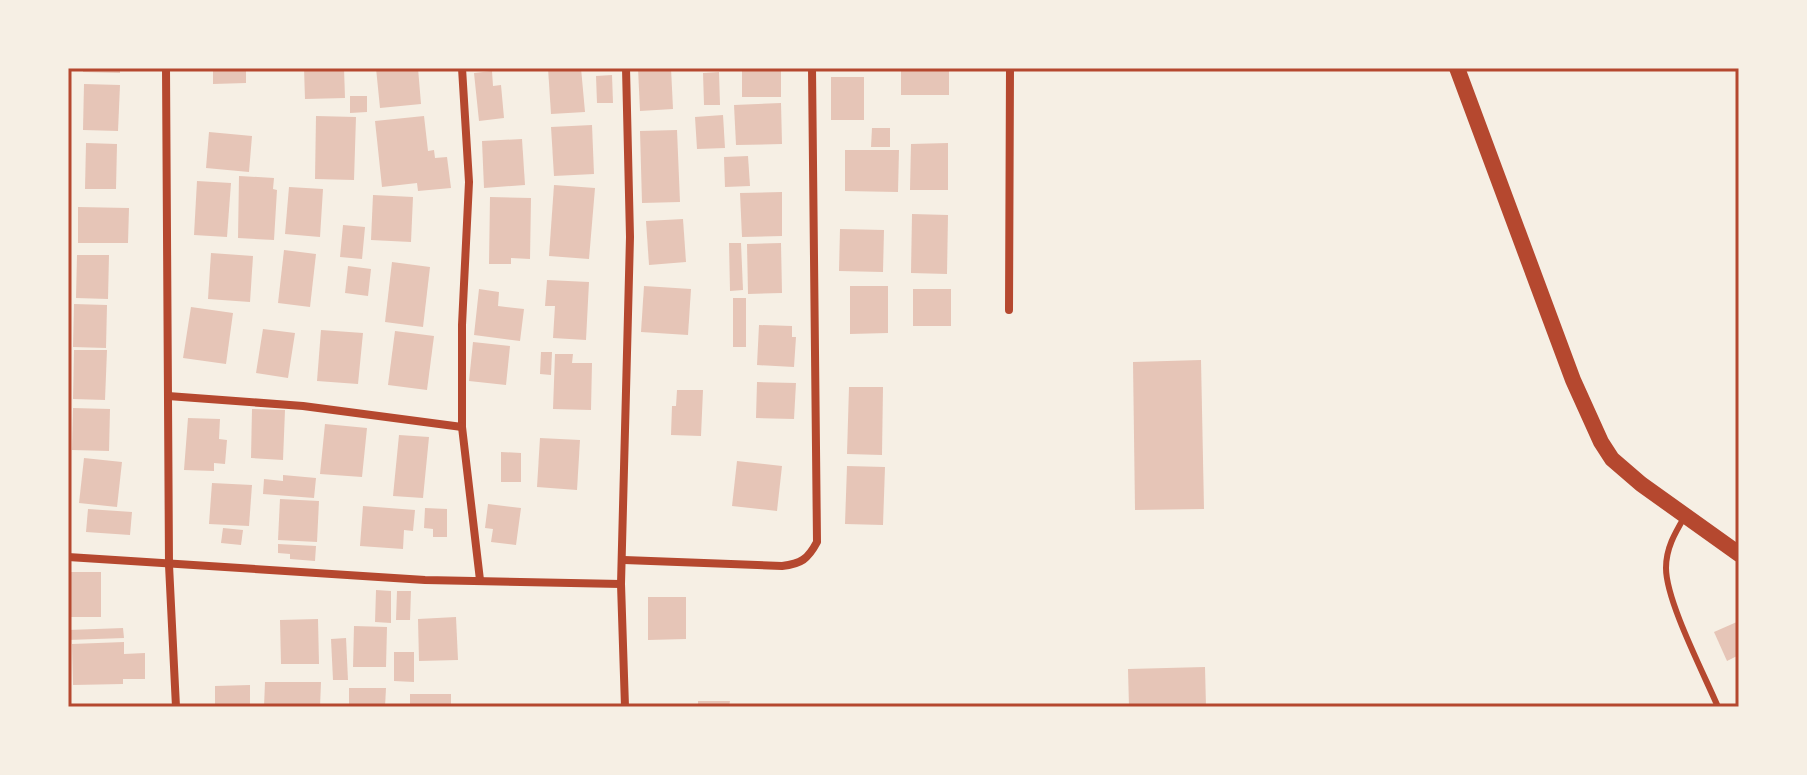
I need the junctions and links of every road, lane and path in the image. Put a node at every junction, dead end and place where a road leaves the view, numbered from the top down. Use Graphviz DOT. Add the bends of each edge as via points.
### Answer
graph roads {
  1 [pos="166,68"];
  2 [pos="462,68"];
  3 [pos="626,68"];
  4 [pos="812,68"];
  5 [pos="1010,68"];
  6 [pos="1457,68"];
  7 [pos="1468,68"];
  8 [pos="1469,95"];
  9 [pos="1009,310"];
  10 [pos="168,396"];
  11 [pos="462,427"];
  12 [pos="1685,516"];
  13 [pos="1739,554"];
  14 [pos="68,557"];
  15 [pos="624,560"];
  16 [pos="169,565"];
  17 [pos="480,580"];
  18 [pos="621,584"];
  19 [pos="176,707"];
  20 [pos="625,707"];
  21 [pos="1718,707"];
  1 -- 10 [label="street"];
  2 -- 11 [label="street" via="469,182"];
  3 -- 15 [label="street" via="630,237"];
  4 -- 15 [label="street" via="817,542 799,564 761,568"];
  5 -- 9 [label="street"];
  6 -- 8 [label="main road"];
  7 -- 8 [label="main road"];
  8 -- 12 [label="main road" via="1573,380 1601,442 1627,473"];
  10 -- 11 [label="street" via="303,406"];
  10 -- 16 [label="street"];
  11 -- 17 [label="street"];
  12 -- 13 [label="main road"];
  12 -- 21 [label="lane" via="1670,542 1666,569"];
  14 -- 16 [label="street"];
  15 -- 18 [label="street"];
  16 -- 17 [label="street"];
  16 -- 19 [label="street"];
  17 -- 18 [label="street"];
  18 -- 20 [label="street"];
}
